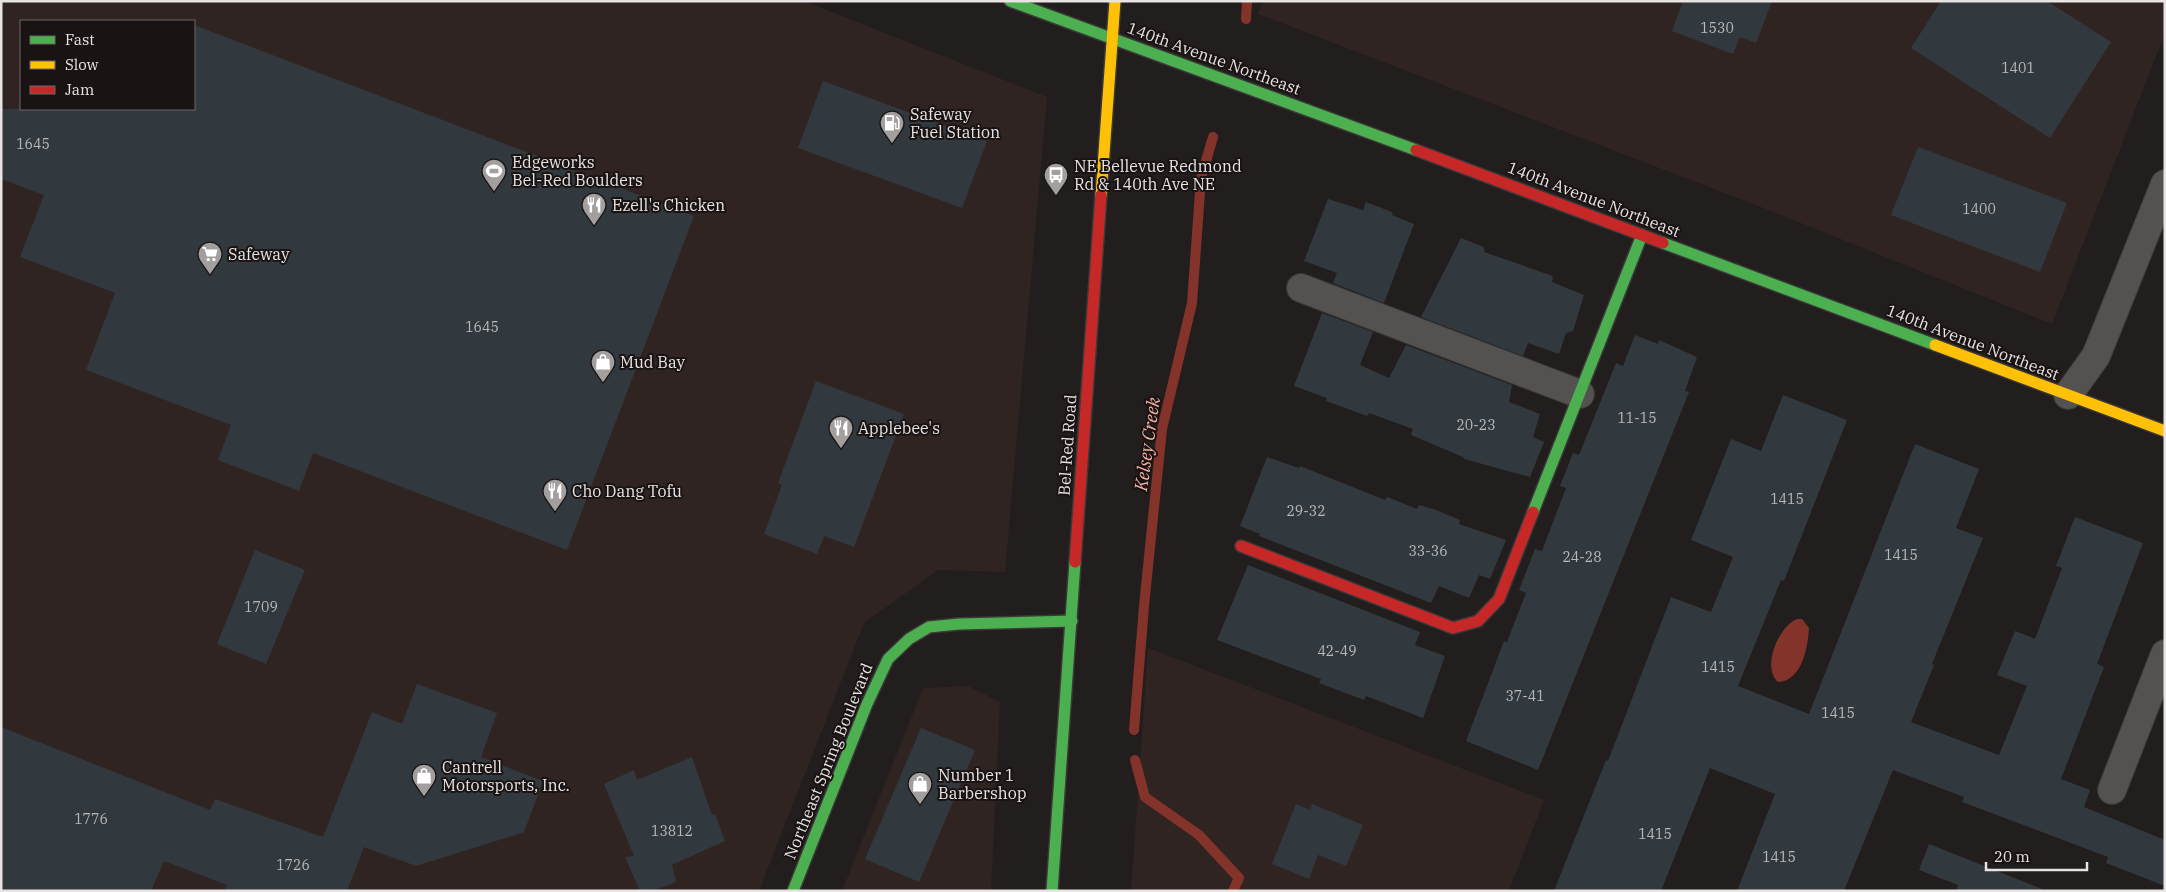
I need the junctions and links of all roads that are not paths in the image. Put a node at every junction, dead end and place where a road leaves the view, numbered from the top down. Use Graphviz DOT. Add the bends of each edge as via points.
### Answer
graph roads {
  1 [pos="1010,1"];
  2 [pos="1115,1"];
  3 [pos="1112,39"];
  4 [pos="2165,184"];
  5 [pos="1642,235"];
  6 [pos="1301,288"];
  7 [pos="1580,394"];
  8 [pos="2068,395"];
  9 [pos="2165,431"];
  10 [pos="1241,546"];
  11 [pos="1072,621"];
  12 [pos="2165,654"];
  13 [pos="2112,790"];
  14 [pos="793,891"];
  15 [pos="1052,891"];
  1 -- 3 [label="main road, 140th Avenue Northeast"];
  2 -- 3 [label="main road, Bel-Red Road"];
  3 -- 5 [label="main road, 140th Avenue Northeast"];
  3 -- 11 [label="main road, Bel-Red Road"];
  4 -- 8 [label="street" via="2096,356"];
  5 -- 7 [label="main road"];
  5 -- 8 [label="main road, 140th Avenue Northeast"];
  6 -- 7 [label="street"];
  7 -- 10 [label="main road" via="1499,599 1478,620 1453,628"];
  8 -- 9 [label="main road, 140th Avenue Northeast"];
  11 -- 14 [label="main road, Northeast Spring Boulevard" via="929,627 909,639 888,659"];
  11 -- 15 [label="main road, Bel-Red Road"];
  12 -- 13 [label="street"];
}
